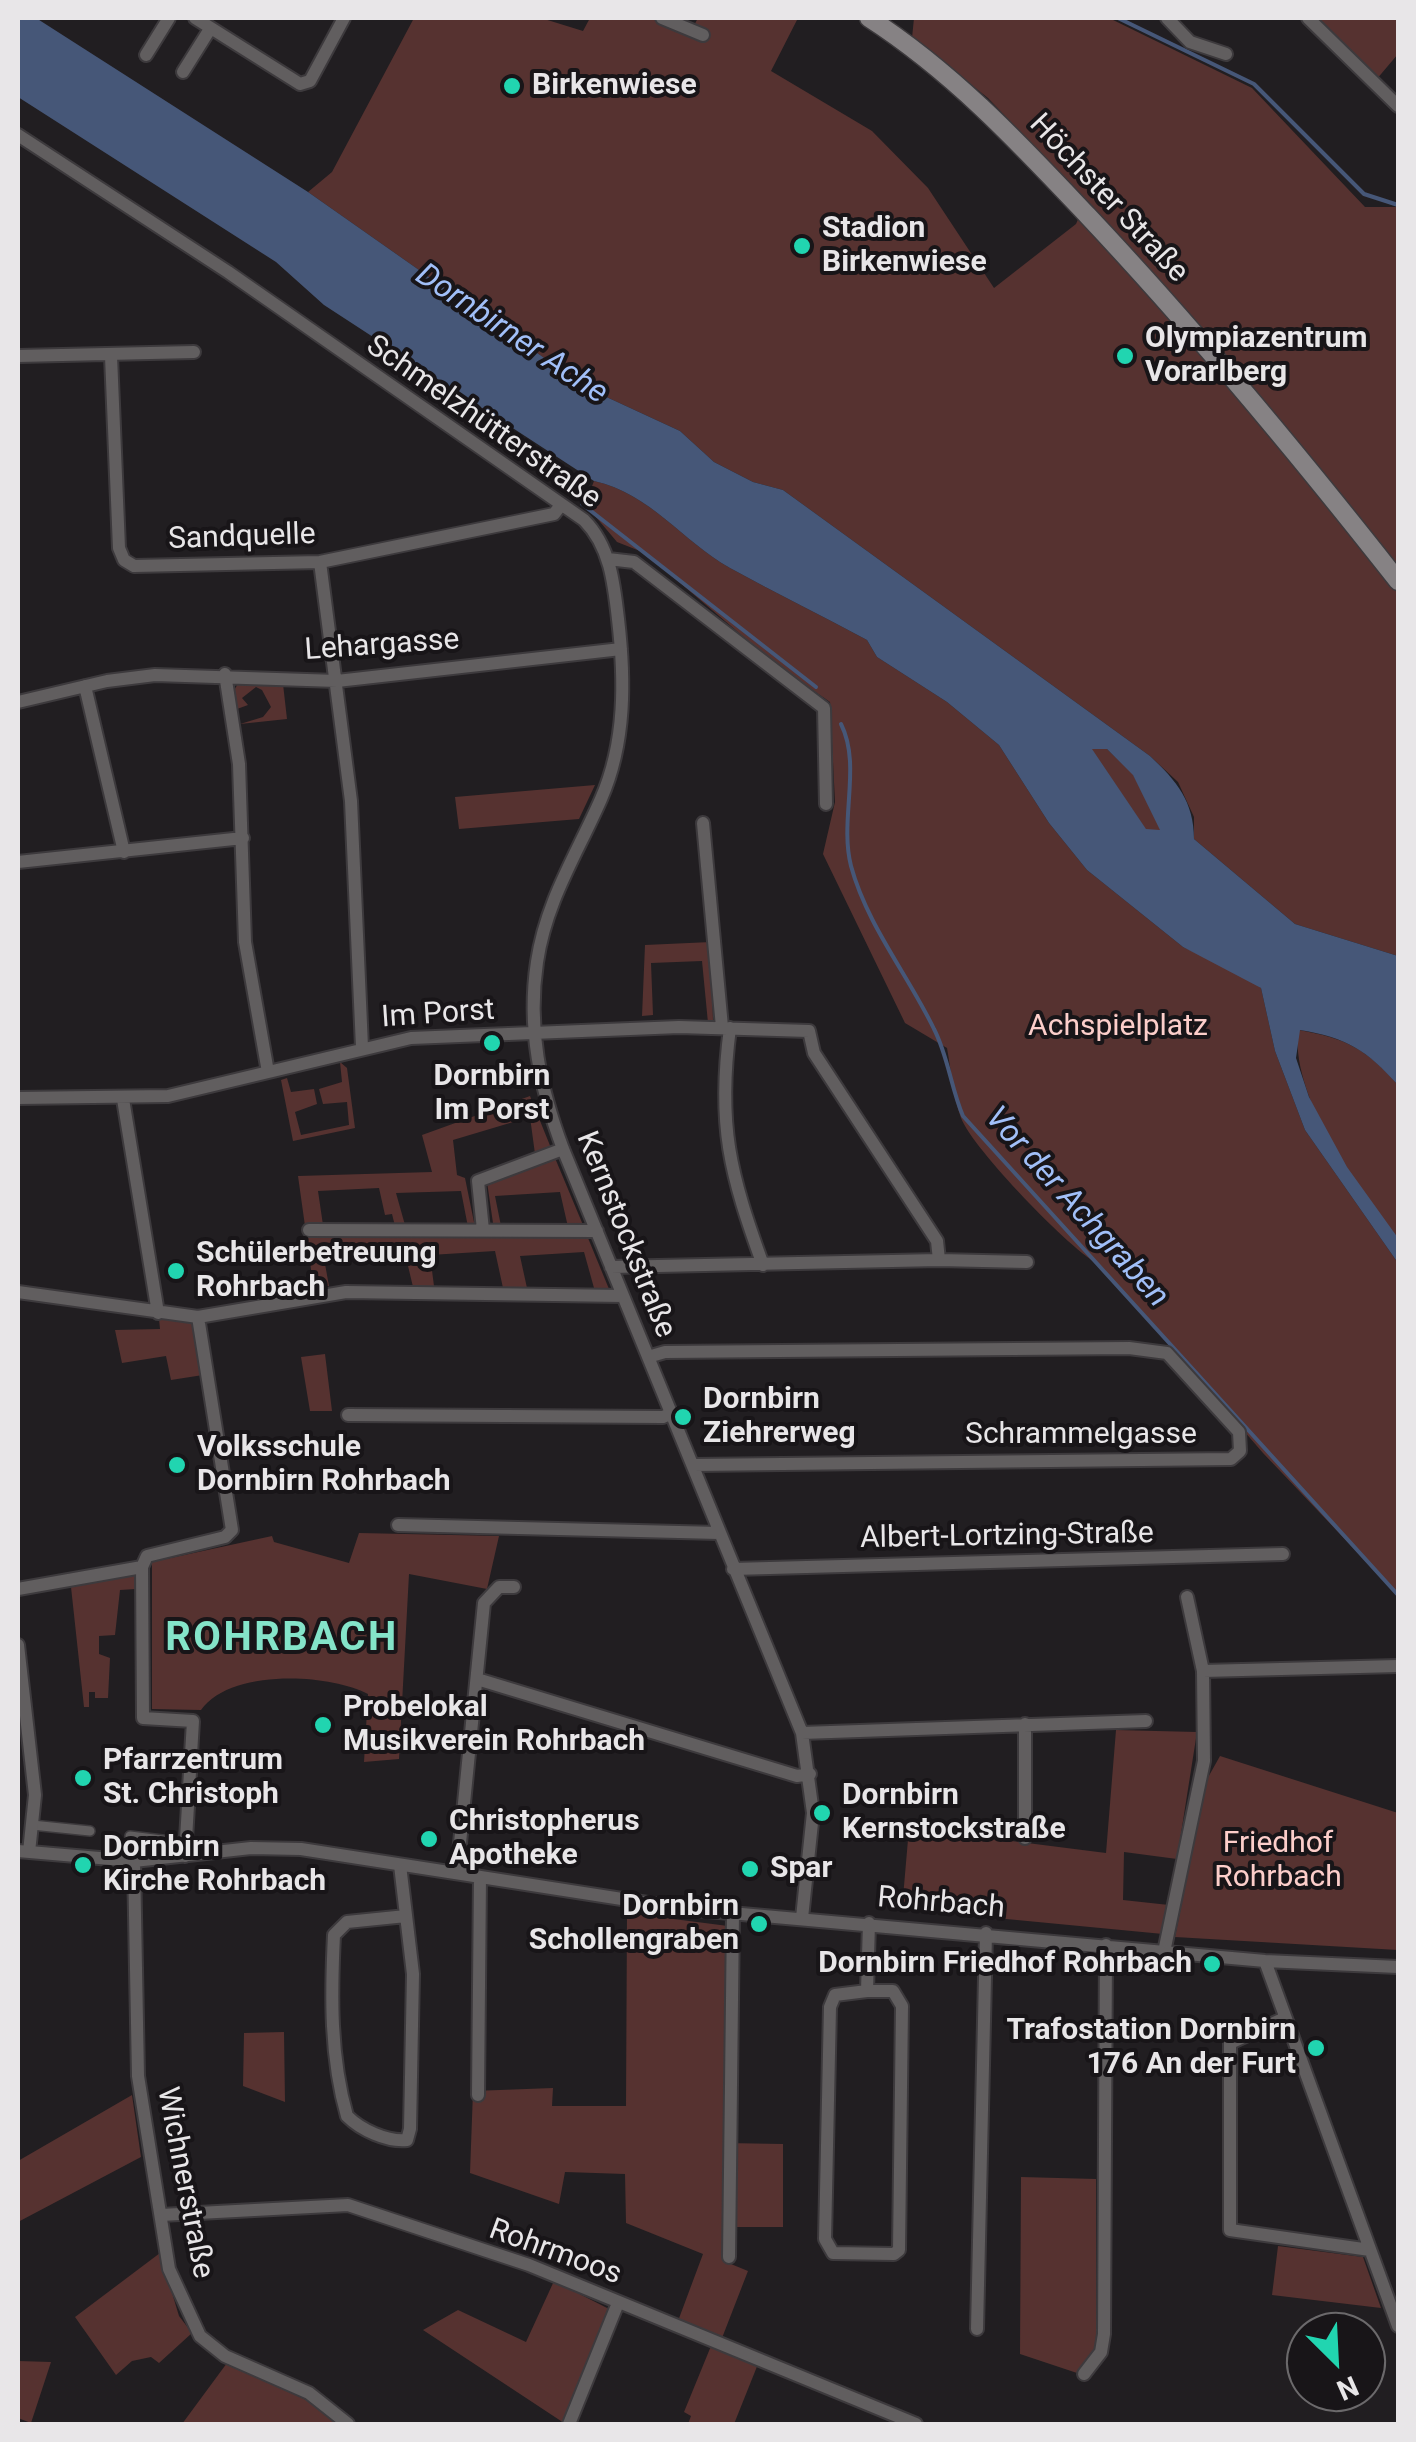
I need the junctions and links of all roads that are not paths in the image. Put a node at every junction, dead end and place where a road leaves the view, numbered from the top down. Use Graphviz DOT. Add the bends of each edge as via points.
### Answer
graph roads {
  1 [pos="169,18"];
  2 [pos="195,18"];
  3 [pos="344,18"];
  4 [pos="662,18"];
  5 [pos="869,18"];
  6 [pos="1168,18"];
  7 [pos="1308,18"];
  8 [pos="210,29"];
  9 [pos="703,35"];
  10 [pos="1226,54"];
  11 [pos="146,55"];
  12 [pos="183,72"];
  13 [pos="1398,106"];
  14 [pos="18,134"];
  15 [pos="194,352"];
  16 [pos="18,356"];
  17 [pos="110,356"];
  18 [pos="561,505"];
  19 [pos="608,559"];
  20 [pos="320,562"];
  21 [pos="1398,582"];
  22 [pos="621,650"];
  23 [pos="225,674"];
  24 [pos="338,680"];
  25 [pos="86,686"];
  26 [pos="18,702"];
  27 [pos="826,804"];
  28 [pos="703,823"];
  29 [pos="244,838"];
  30 [pos="124,852"];
  31 [pos="18,862"];
  32 [pos="726,1028"];
  33 [pos="533,1033"];
  34 [pos="362,1048"];
  35 [pos="268,1072"];
  36 [pos="18,1098"];
  37 [pos="123,1098"];
  38 [pos="563,1149"];
  39 [pos="309,1230"];
  40 [pos="484,1230"];
  41 [pos="597,1231"];
  42 [pos="940,1260"];
  43 [pos="1027,1262"];
  44 [pos="763,1264"];
  45 [pos="611,1267"];
  46 [pos="18,1292"];
  47 [pos="624,1296"];
  48 [pos="158,1314"];
  49 [pos="198,1317"];
  50 [pos="648,1358"];
  51 [pos="672,1413"];
  52 [pos="348,1415"];
  53 [pos="694,1465"];
  54 [pos="398,1525"];
  55 [pos="719,1533"];
  56 [pos="1283,1554"];
  57 [pos="142,1567"];
  58 [pos="733,1568"];
  59 [pos="514,1587"];
  60 [pos="18,1588"];
  61 [pos="1186,1598"];
  62 [pos="18,1645"];
  63 [pos="1398,1666"];
  64 [pos="1203,1671"];
  65 [pos="476,1679"];
  66 [pos="1146,1721"];
  67 [pos="1025,1724"];
  68 [pos="802,1733"];
  69 [pos="810,1774"];
  70 [pos="32,1825"];
  71 [pos="90,1832"];
  72 [pos="130,1836"];
  73 [pos="1025,1838"];
  74 [pos="186,1850"];
  75 [pos="23,1851"];
  76 [pos="134,1861"];
  77 [pos="400,1864"];
  78 [pos="457,1874"];
  79 [pos="480,1877"];
  80 [pos="733,1914"];
  81 [pos="406,1916"];
  82 [pos="802,1918"];
  83 [pos="869,1923"];
  84 [pos="986,1932"];
  85 [pos="1106,1945"];
  86 [pos="1164,1952"];
  87 [pos="1264,1961"];
  88 [pos="1398,1967"];
  89 [pos="867,1990"];
  90 [pos="1285,2018"];
  91 [pos="478,2095"];
  92 [pos="161,2214"];
  93 [pos="1370,2250"];
  94 [pos="729,2257"];
  95 [pos="618,2303"];
  96 [pos="1398,2326"];
  97 [pos="977,2329"];
  98 [pos="1084,2374"];
  99 [pos="348,2424"];
  100 [pos="568,2424"];
  101 [pos="916,2424"];
  1 -- 11 [label="street"];
  2 -- 8 [label="street"];
  3 -- 8 [label="street" via="310,80 300,84"];
  4 -- 9 [label="street"];
  5 -- 21 [label="main road, Höchster Straße" via="982,105 1118,248 1260,406"];
  6 -- 10 [label="street" via="1190,42"];
  7 -- 13 [label="street"];
  8 -- 12 [label="street"];
  14 -- 18 [label="street, Schmelzhütterstraße"];
  15 -- 17 [label="street"];
  16 -- 17 [label="street"];
  17 -- 20 [label="street, Sandquelle" via="124,560 134,566"];
  18 -- 19 [label="street, Schmelzhütterstraße" via="592,528"];
  18 -- 20 [label="street, Sandquelle" via="554,514"];
  19 -- 22 [label="street, Kernstockstraße"];
  19 -- 27 [label="street" via="634,562 824,708"];
  20 -- 24 [label="street"];
  22 -- 24 [label="street, Lehargasse"];
  22 -- 33 [label="street, Kernstockstraße" via="622,716 611,772 548,912 537,960"];
  23 -- 24 [label="street, Lehargasse"];
  23 -- 25 [label="street, Lehargasse"];
  23 -- 29 [label="street"];
  24 -- 34 [label="street" via="351,801"];
  25 -- 26 [label="street, Lehargasse"];
  25 -- 30 [label="street"];
  28 -- 32 [label="street"];
  29 -- 30 [label="street"];
  29 -- 35 [label="street" via="244,942"];
  30 -- 31 [label="street"];
  32 -- 33 [label="street, Im Porst"];
  32 -- 42 [label="street, Im Porst" via="808,1031 814,1053 936,1241"];
  32 -- 44 [label="street" via="724,1136"];
  33 -- 34 [label="street, Im Porst" via="411,1038"];
  33 -- 38 [label="street, Kernstockstraße"];
  34 -- 35 [label="street, Im Porst"];
  35 -- 37 [label="street, Im Porst" via="170,1095"];
  36 -- 37 [label="street, Im Porst"];
  37 -- 48 [label="street"];
  38 -- 40 [label="street" via="478,1181"];
  38 -- 41 [label="street, Kernstockstraße"];
  39 -- 40 [label="street"];
  40 -- 41 [label="street"];
  41 -- 45 [label="street, Kernstockstraße"];
  42 -- 43 [label="street"];
  42 -- 44 [label="street"];
  44 -- 45 [label="street"];
  45 -- 47 [label="street, Kernstockstraße"];
  46 -- 48 [label="street"];
  47 -- 49 [label="street" via="346,1292"];
  47 -- 50 [label="street, Kernstockstraße"];
  48 -- 49 [label="street"];
  49 -- 57 [label="street" via="232,1530 147,1556"];
  50 -- 51 [label="street, Kernstockstraße"];
  50 -- 53 [label="street, Schrammelgasse" via="783,1350 1168,1353 1238,1432 1240,1451 1231,1459"];
  51 -- 52 [label="street"];
  51 -- 53 [label="street, Kernstockstraße"];
  53 -- 55 [label="street, Kernstockstraße"];
  54 -- 55 [label="street"];
  55 -- 58 [label="street, Kernstockstraße"];
  56 -- 58 [label="street, Albert-Lortzing-Straße"];
  57 -- 60 [label="street"];
  57 -- 74 [label="street" via="143,1718 192,1721"];
  58 -- 68 [label="street, Kernstockstraße"];
  59 -- 65 [label="street" via="499,1587 484,1603"];
  61 -- 64 [label="street"];
  62 -- 70 [label="street" via="33,1770"];
  63 -- 64 [label="street"];
  64 -- 86 [label="street" via="1204,1761"];
  65 -- 69 [label="street" via="798,1776"];
  65 -- 78 [label="street"];
  66 -- 67 [label="street"];
  67 -- 68 [label="street"];
  67 -- 73 [label="street"];
  68 -- 69 [label="street, Kernstockstraße"];
  69 -- 82 [label="street, Kernstockstraße" via="813,1813"];
  70 -- 71 [label="street"];
  70 -- 75 [label="street"];
  72 -- 74 [label="street"];
  74 -- 76 [label="street, Rohrbach"];
  74 -- 77 [label="street, Rohrbach" via="301,1849"];
  75 -- 76 [label="street, Rohrbach"];
  76 -- 92 [label="street, Wichnerstraße" via="138,2076"];
  77 -- 78 [label="street, Rohrbach"];
  77 -- 81 [label="street"];
  78 -- 79 [label="street, Rohrbach"];
  79 -- 80 [label="street, Rohrbach"];
  79 -- 91 [label="street"];
  80 -- 82 [label="street, Rohrbach"];
  80 -- 94 [label="street"];
  81 -- 81 [label="street" via="414,1998 410,2129 407,2140 396,2141 346,2116 332,2007 333,1948 338,1927 347,1922"];
  82 -- 83 [label="street, Rohrbach"];
  83 -- 84 [label="street, Rohrbach"];
  83 -- 89 [label="street"];
  84 -- 85 [label="street, Rohrbach"];
  84 -- 97 [label="street"];
  85 -- 86 [label="street, Rohrbach"];
  85 -- 98 [label="street" via="1104,2334 1101,2352"];
  86 -- 87 [label="street, Rohrbach"];
  87 -- 88 [label="street, Rohrbach"];
  87 -- 90 [label="street"];
  89 -- 89 [label="street" via="835,1995 830,2006 826,2239 833,2253 894,2254 902,2006 893,1991"];
  90 -- 93 [label="street"];
  90 -- 93 [label="street" via="1230,2043 1230,2230"];
  92 -- 95 [label="street, Rohrmoos" via="348,2205 529,2265"];
  92 -- 99 [label="street, Wichnerstraße" via="169,2268 200,2336 226,2356 309,2392"];
  93 -- 96 [label="street"];
  95 -- 100 [label="street"];
  95 -- 101 [label="street, Rohrmoos"];
}
